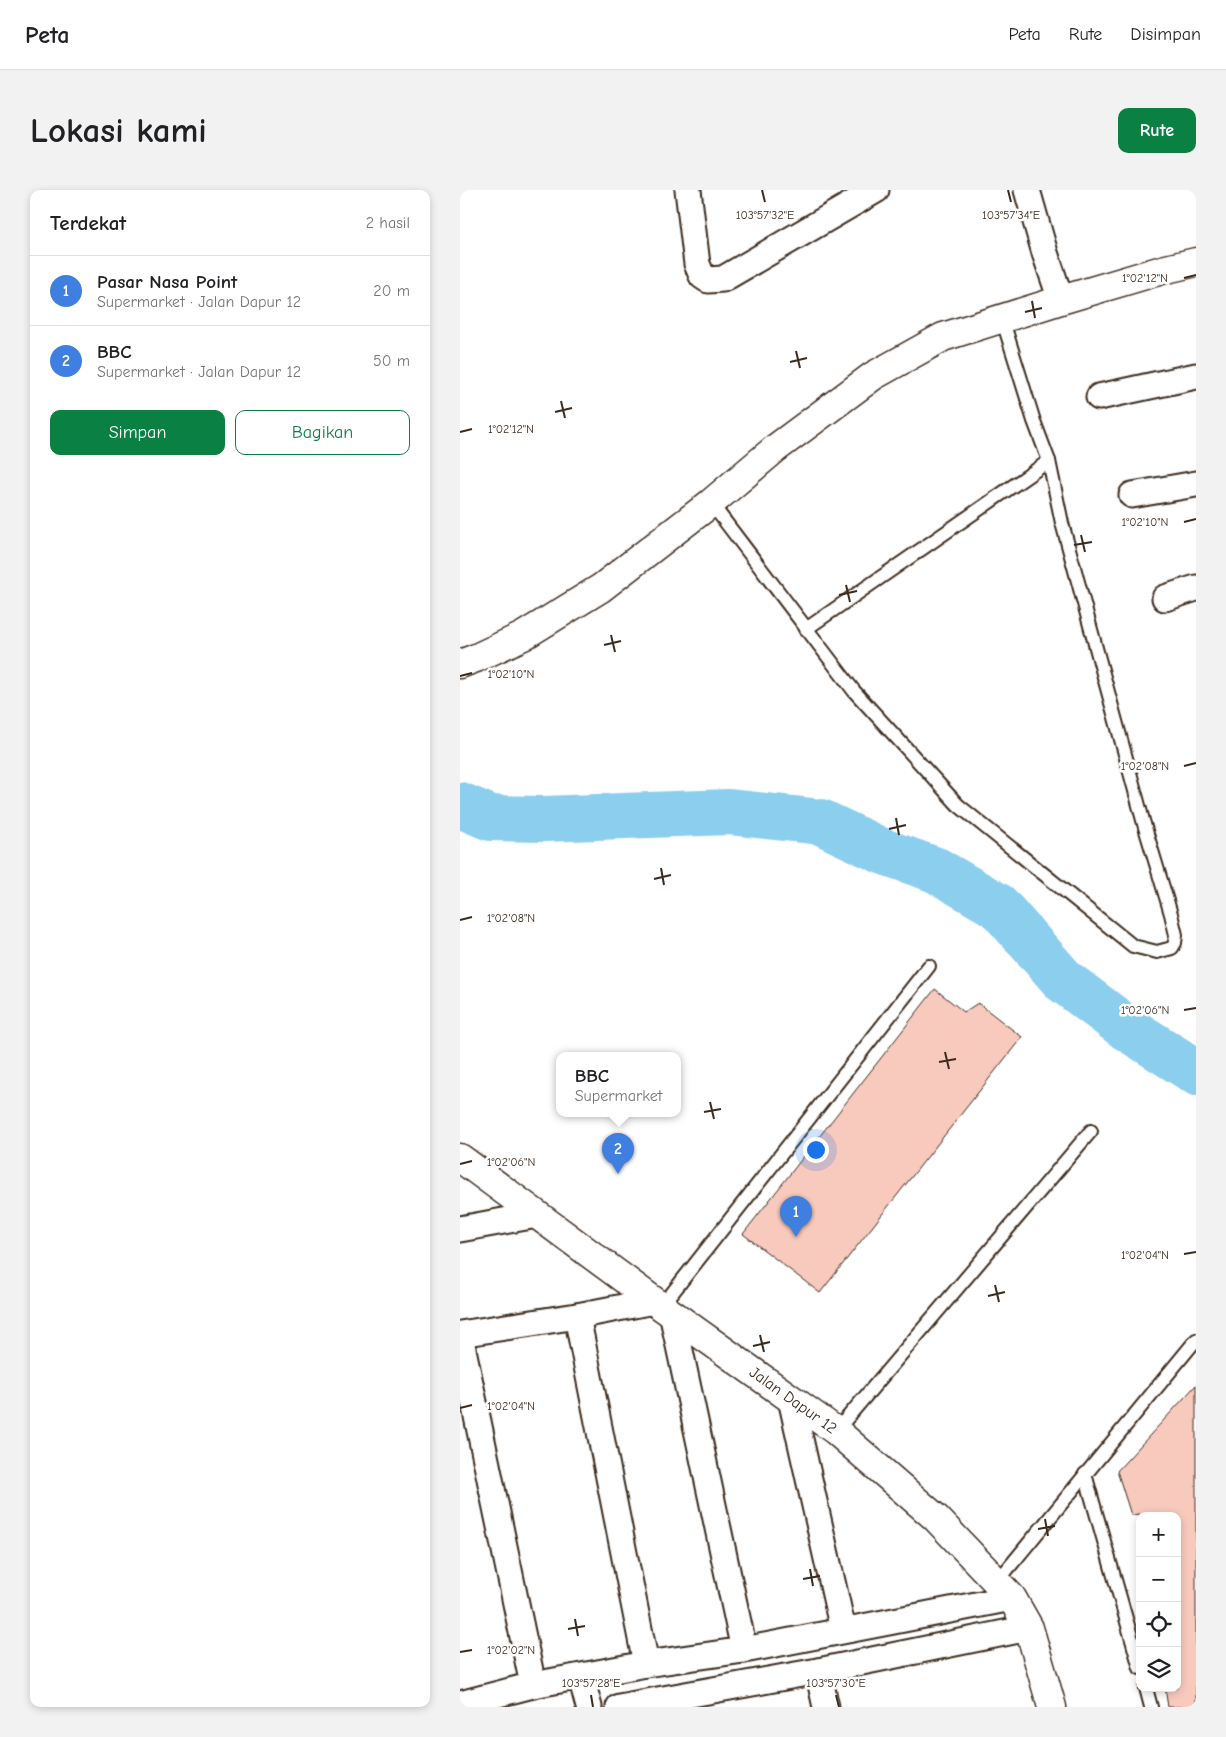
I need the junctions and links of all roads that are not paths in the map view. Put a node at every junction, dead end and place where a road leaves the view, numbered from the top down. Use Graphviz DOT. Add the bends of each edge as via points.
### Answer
graph roads {
  1 [pos="688,190"];
  2 [pos="876,190"];
  3 [pos="1027,190"];
  4 [pos="1196,262"];
  5 [pos="1061,300"];
  6 [pos="1002,318"];
  7 [pos="1196,376"];
  8 [pos="1099,397"];
  9 [pos="1049,461"];
  10 [pos="1196,484"];
  11 [pos="1132,495"];
  12 [pos="711,503"];
  13 [pos="1196,588"];
  14 [pos="1165,598"];
  15 [pos="806,629"];
  16 [pos="468,661"];
  17 [pos="929,966"];
  18 [pos="1091,1131"];
  19 [pos="460,1158"];
  20 [pos="537,1215"];
  21 [pos="460,1229"];
  22 [pos="663,1307"];
  23 [pos="577,1316"];
  24 [pos="460,1334"];
  25 [pos="1196,1340"];
  26 [pos="790,1399"];
  27 [pos="836,1431"];
  28 [pos="1085,1474"];
  29 [pos="1004,1590"];
  30 [pos="1029,1628"];
  31 [pos="843,1630"];
  32 [pos="744,1650"];
  33 [pos="1136,1654"];
  34 [pos="646,1664"];
  35 [pos="818,1671"];
  36 [pos="581,1677"];
  37 [pos="533,1685"];
  38 [pos="1147,1692"];
  39 [pos="460,1704"];
  40 [pos="589,1707"];
  41 [pos="619,1707"];
  42 [pos="826,1707"];
  43 [pos="1052,1707"];
  44 [pos="1151,1707"];
  1 -- 2 [label="street" via="697,264 702,276 715,281"];
  3 -- 5 [label="street"];
  4 -- 5 [label="street"];
  5 -- 6 [label="street"];
  6 -- 9 [label="lane"];
  6 -- 12 [label="street" via="942,337 873,376 776,448"];
  7 -- 8 [label="street"];
  9 -- 15 [label="lane"];
  9 -- 15 [label="lane" via="1062,523 1171,914 1176,935 1172,948 1157,952 1133,946 958,806 854,691"];
  10 -- 11 [label="street"];
  12 -- 15 [label="lane"];
  12 -- 16 [label="street" via="600,588 523,636"];
  13 -- 14 [label="street"];
  17 -- 22 [label="lane"];
  18 -- 27 [label="lane"];
  19 -- 20 [label="street, Jalan Dapur 12"];
  20 -- 21 [label="street"];
  20 -- 22 [label="street, Jalan Dapur 12"];
  22 -- 23 [label="street"];
  22 -- 26 [label="street, Jalan Dapur 12"];
  22 -- 32 [label="street"];
  23 -- 24 [label="street"];
  23 -- 34 [label="street"];
  24 -- 37 [label="street"];
  25 -- 28 [label="lane"];
  26 -- 27 [label="street, Jalan Dapur 12"];
  26 -- 31 [label="street"];
  27 -- 29 [label="street, Jalan Dapur 12" via="936,1518"];
  28 -- 29 [label="lane"];
  28 -- 33 [label="lane"];
  29 -- 30 [label="street, Jalan Dapur 12"];
  29 -- 31 [label="street"];
  30 -- 35 [label="street"];
  30 -- 43 [label="street, Jalan Dapur 12"];
  31 -- 32 [label="street"];
  32 -- 34 [label="street"];
  34 -- 36 [label="street"];
  35 -- 41 [label="street"];
  35 -- 42 [label="street"];
  36 -- 37 [label="street"];
  36 -- 40 [label="street"];
  37 -- 39 [label="street"];
  38 -- 44 [label="lane"];
}
